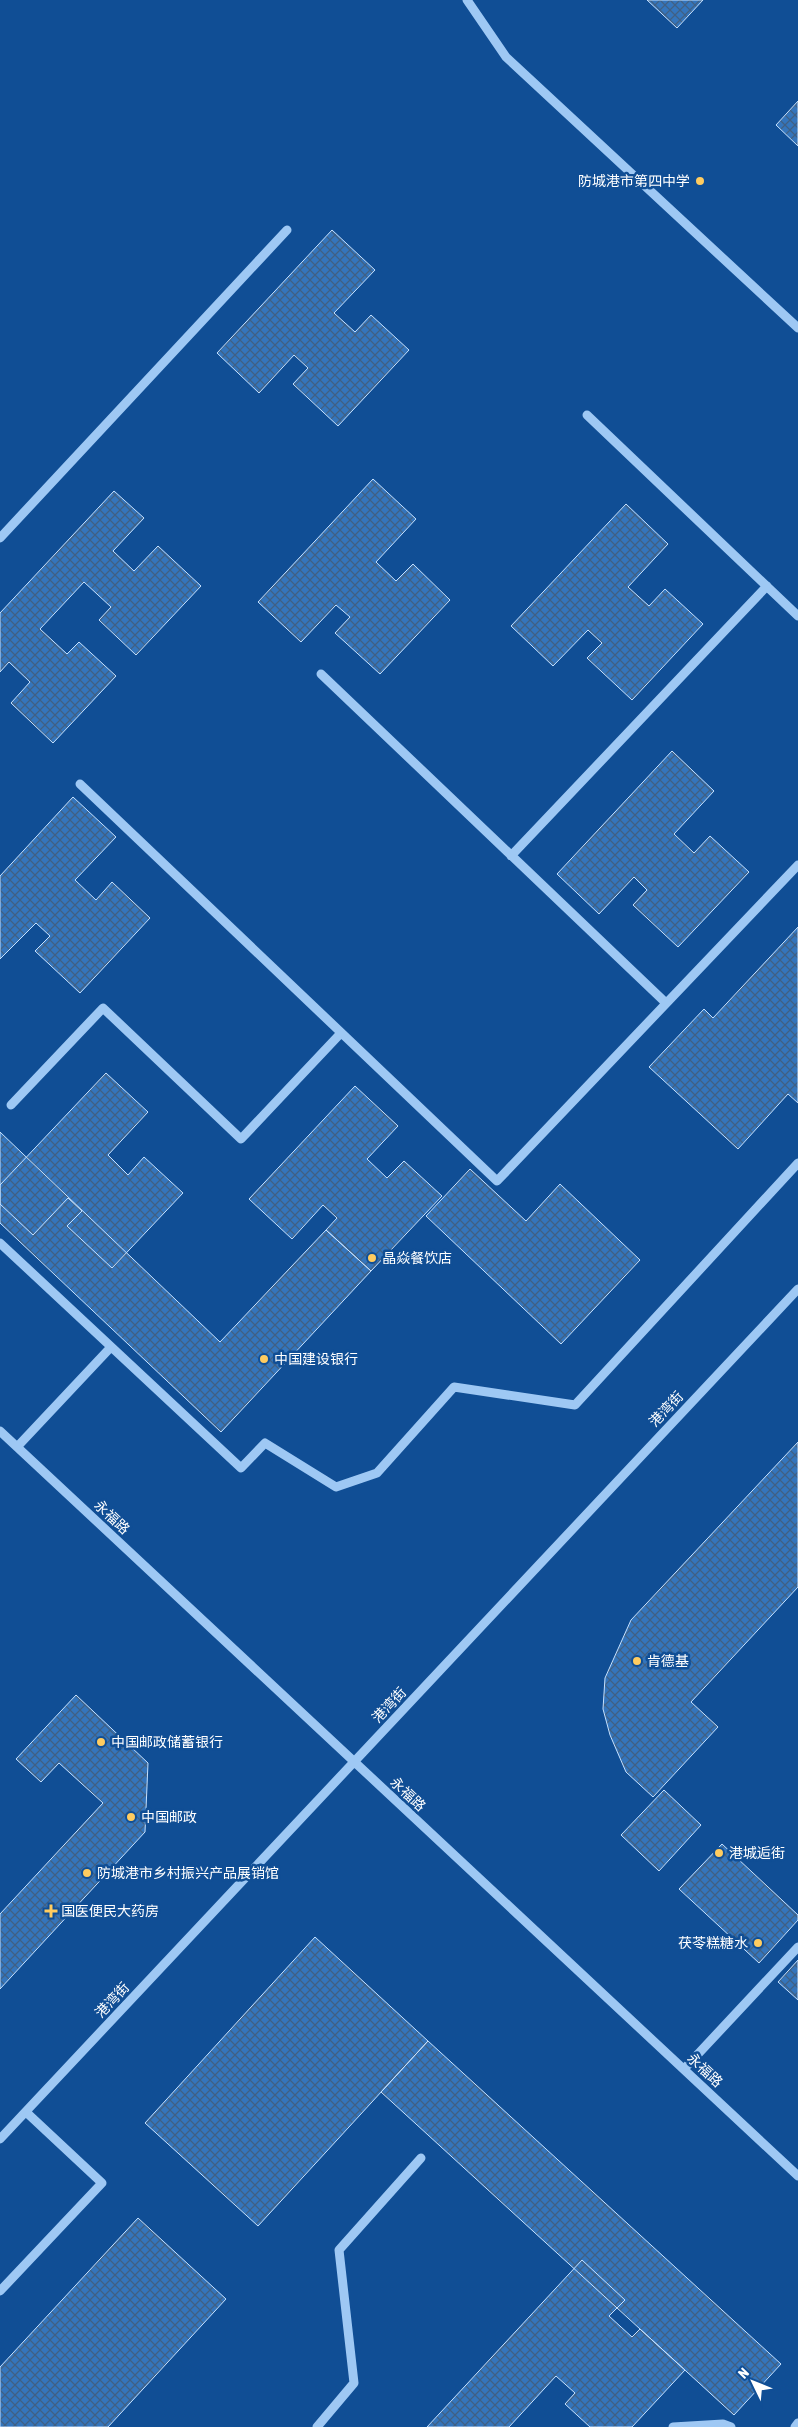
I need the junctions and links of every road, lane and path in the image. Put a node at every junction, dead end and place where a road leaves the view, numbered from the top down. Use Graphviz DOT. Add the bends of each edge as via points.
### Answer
graph roads {
  1 [pos="467,0"];
  2 [pos="288,230"];
  3 [pos="798,328"];
  4 [pos="587,415"];
  5 [pos="0,538"];
  6 [pos="767,586"];
  7 [pos="798,616"];
  8 [pos="321,674"];
  9 [pos="80,784"];
  10 [pos="510,856"];
  11 [pos="798,865"];
  12 [pos="666,1004"];
  13 [pos="342,1033"];
  14 [pos="12,1105"];
  15 [pos="798,1163"];
  16 [pos="0,1243"];
  17 [pos="798,1289"];
  18 [pos="111,1347"];
  19 [pos="0,1431"];
  20 [pos="17,1447"];
  21 [pos="354,1762"];
  22 [pos="798,1947"];
  23 [pos="684,2069"];
  24 [pos="26,2112"];
  25 [pos="0,2139"];
  26 [pos="421,2158"];
  27 [pos="798,2176"];
  28 [pos="0,2291"];
  29 [pos="798,2423"];
  30 [pos="316,2427"];
  31 [pos="673,2427"];
  32 [pos="731,2427"];
  33 [pos="795,2427"];
  1 -- 3 [label="street" via="506,57"];
  2 -- 5 [label="street"];
  4 -- 6 [label="street"];
  6 -- 7 [label="street"];
  6 -- 10 [label="street"];
  8 -- 10 [label="street"];
  9 -- 13 [label="street"];
  10 -- 12 [label="street"];
  11 -- 12 [label="street"];
  12 -- 13 [label="street" via="497,1181"];
  13 -- 14 [label="street" via="240,1139 104,1008"];
  15 -- 18 [label="street" via="575,1406 454,1388 377,1474 336,1487 264,1443 241,1468"];
  16 -- 18 [label="street"];
  17 -- 21 [label="street, 港湾街"];
  18 -- 20 [label="street"];
  19 -- 20 [label="street, 永福路"];
  20 -- 21 [label="street, 永福路"];
  21 -- 23 [label="street, 永福路"];
  21 -- 24 [label="street, 港湾街"];
  22 -- 23 [label="street"];
  23 -- 27 [label="street, 永福路"];
  24 -- 25 [label="street, 港湾街"];
  24 -- 28 [label="street" via="102,2183"];
  26 -- 30 [label="street" via="339,2250 354,2383"];
  29 -- 33 [label="street"];
  31 -- 32 [label="street" via="723,2424"];
}
